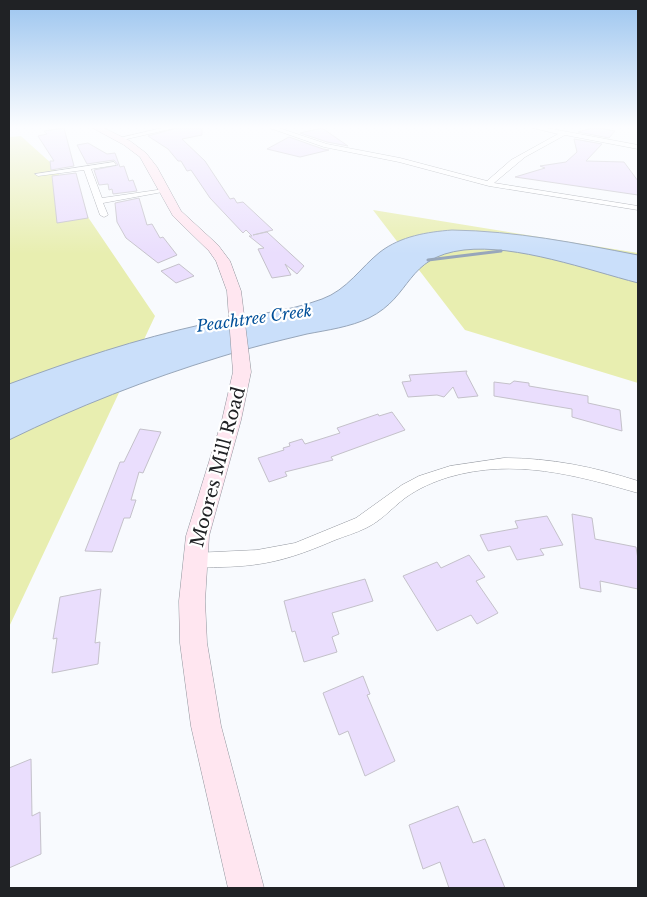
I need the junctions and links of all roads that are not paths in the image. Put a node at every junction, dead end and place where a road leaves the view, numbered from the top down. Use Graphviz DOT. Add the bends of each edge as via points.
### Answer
graph roads {
  1 [pos="72,170"];
  2 [pos="88,170"];
  3 [pos="152,170"];
  4 [pos="437,170"];
  5 [pos="500,170"];
  6 [pos="38,174"];
  7 [pos="489,184"];
  8 [pos="164,191"];
  9 [pos="99,202"];
  10 [pos="638,208"];
  11 [pos="104,215"];
  12 [pos="638,486"];
  13 [pos="194,560"];
  14 [pos="246,888"];
  1 -- 6 [label="street"];
  2 -- 9 [label="street"];
  3 -- 8 [label="street, Moores Mill Road"];
  4 -- 7 [label="street"];
  5 -- 7 [label="street"];
  7 -- 10 [label="street"];
  8 -- 9 [label="street"];
  8 -- 13 [label="street, Moores Mill Road" via="173,209 213,248 230,274 242,372 234,416 203,508"];
  9 -- 11 [label="street"];
  12 -- 13 [label="street" via="573,467 501,462 466,467 422,481 362,522 294,550 246,559"];
  13 -- 14 [label="street, Moores Mill Road" via="192,631 203,707"];
}
